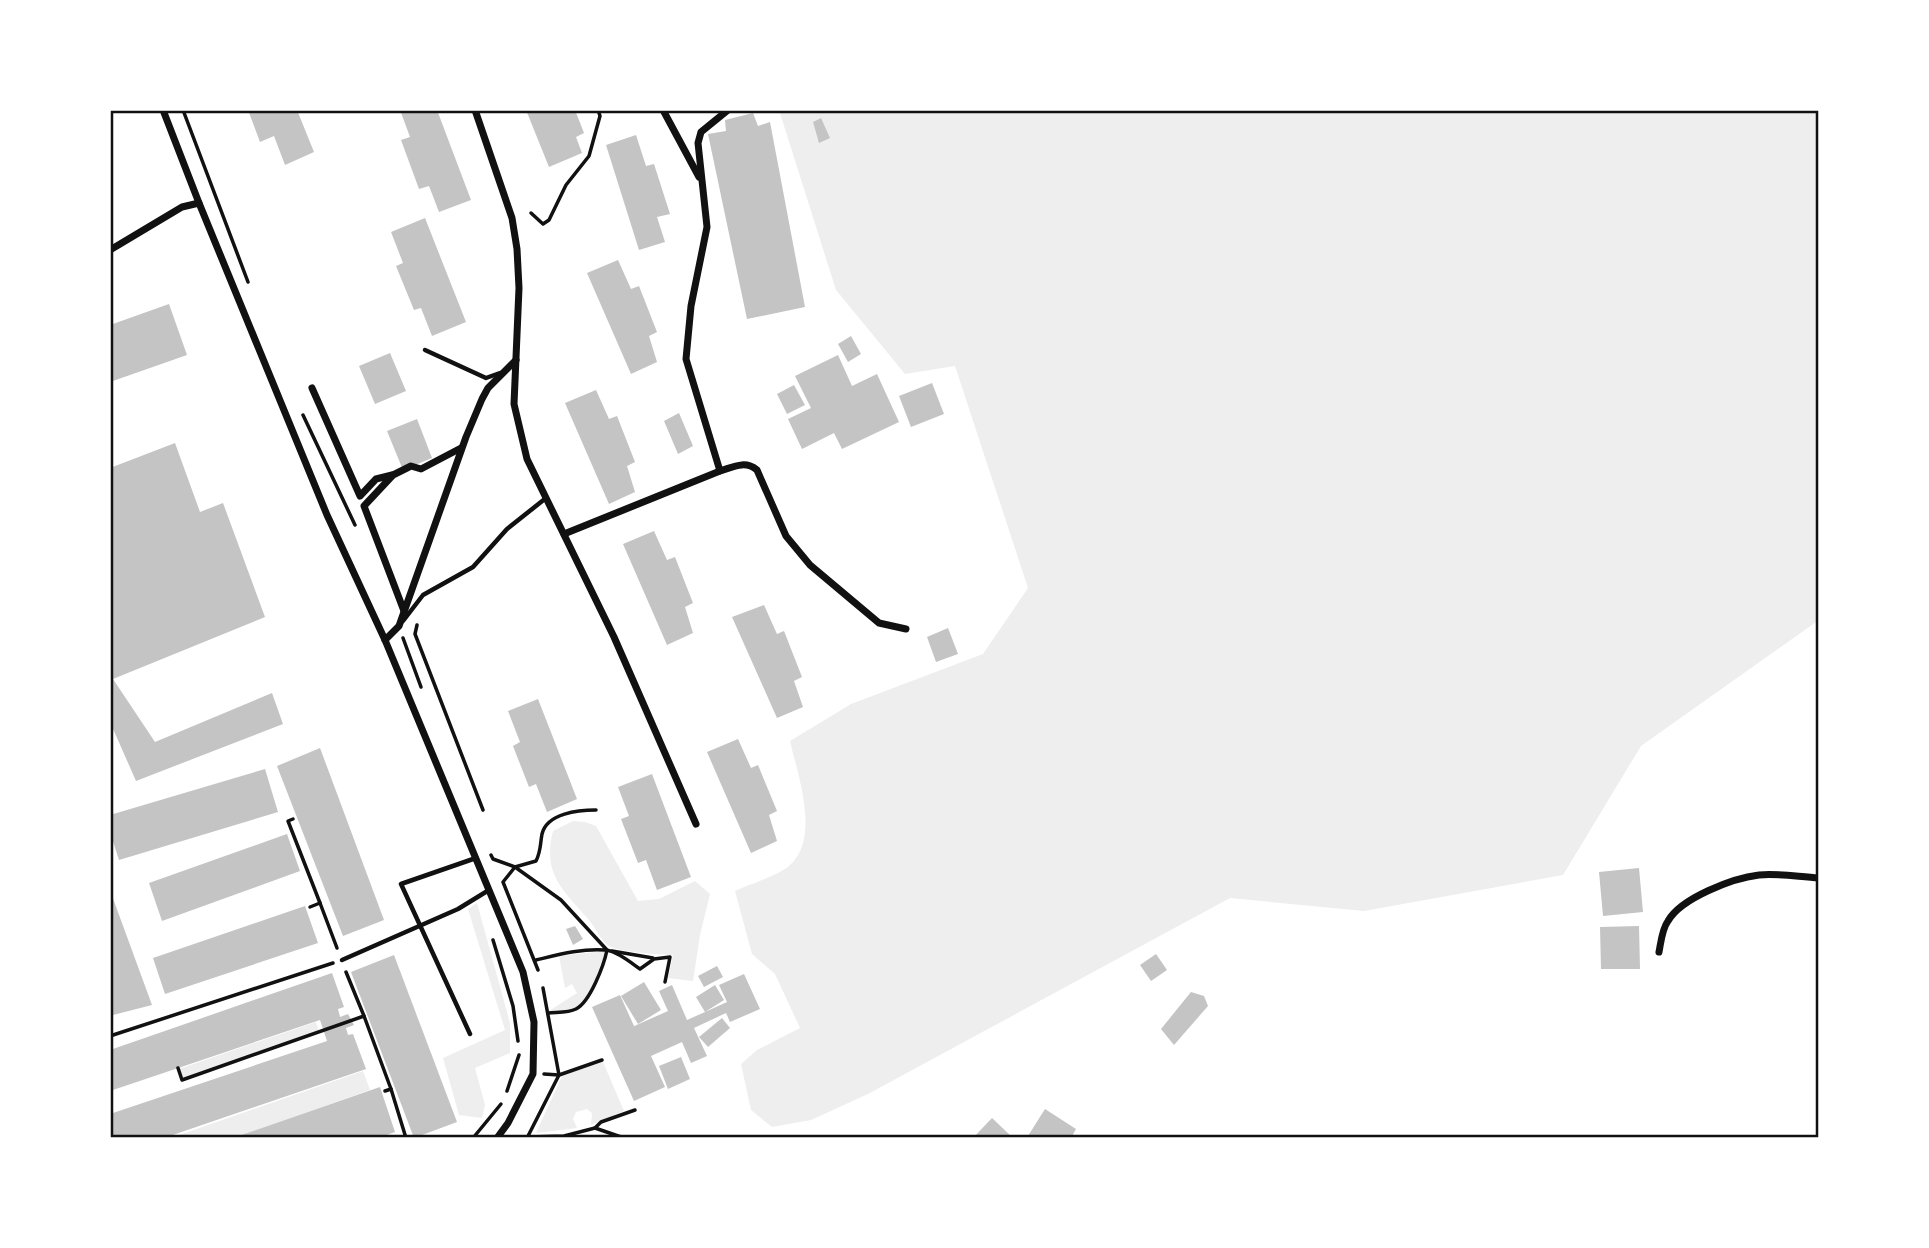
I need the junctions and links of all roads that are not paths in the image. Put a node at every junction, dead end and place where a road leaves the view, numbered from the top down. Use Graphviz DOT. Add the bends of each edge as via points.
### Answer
graph roads {
  1 [pos="163,110"];
  2 [pos="475,110"];
  3 [pos="663,110"];
  4 [pos="728,110"];
  5 [pos="703,184"];
  6 [pos="199,203"];
  7 [pos="110,250"];
  8 [pos="425,349"];
  9 [pos="516,359"];
  10 [pos="504,372"];
  11 [pos="312,388"];
  12 [pos="462,448"];
  13 [pos="720,471"];
  14 [pos="393,475"];
  15 [pos="547,498"];
  16 [pos="564,534"];
  17 [pos="404,611"];
  18 [pos="399,626"];
  19 [pos="906,629"];
  20 [pos="385,640"];
  21 [pos="696,824"];
  22 [pos="477,858"];
  23 [pos="1819,878"];
  24 [pos="490,890"];
  25 [pos="421,926"];
  26 [pos="1659,952"];
  27 [pos="342,960"];
  28 [pos="470,1034"];
  29 [pos="497,1138"];
  1 -- 6 [label="street"];
  2 -- 9 [label="street" via="512,218 519,288"];
  3 -- 5 [label="street"];
  4 -- 5 [label="street" via="701,132 698,152"];
  5 -- 13 [label="street" via="707,227 686,359"];
  6 -- 7 [label="street" via="182,207"];
  6 -- 20 [label="street" via="327,515"];
  8 -- 10 [label="lane" via="486,378"];
  9 -- 10 [label="street"];
  9 -- 15 [label="street" via="514,404 527,459"];
  10 -- 12 [label="street" via="488,387"];
  11 -- 14 [label="street" via="360,496 376,480"];
  12 -- 14 [label="street" via="421,469 411,466"];
  12 -- 17 [label="street"];
  13 -- 16 [label="street"];
  13 -- 19 [label="street" via="751,464 786,536 810,565 879,623"];
  14 -- 17 [label="street" via="364,506"];
  15 -- 16 [label="street"];
  15 -- 18 [label="lane" via="508,529 473,567 423,595"];
  16 -- 21 [label="street"];
  17 -- 18 [label="street"];
  18 -- 20 [label="street"];
  20 -- 22 [label="street"];
  22 -- 24 [label="street"];
  22 -- 25 [label="lane" via="401,884"];
  23 -- 26 [label="street" via="1758,875 1692,899 1666,923"];
  24 -- 25 [label="lane"];
  24 -- 29 [label="street" via="523,972 534,1022 533,1074"];
  25 -- 27 [label="lane"];
  25 -- 28 [label="lane"];
}
